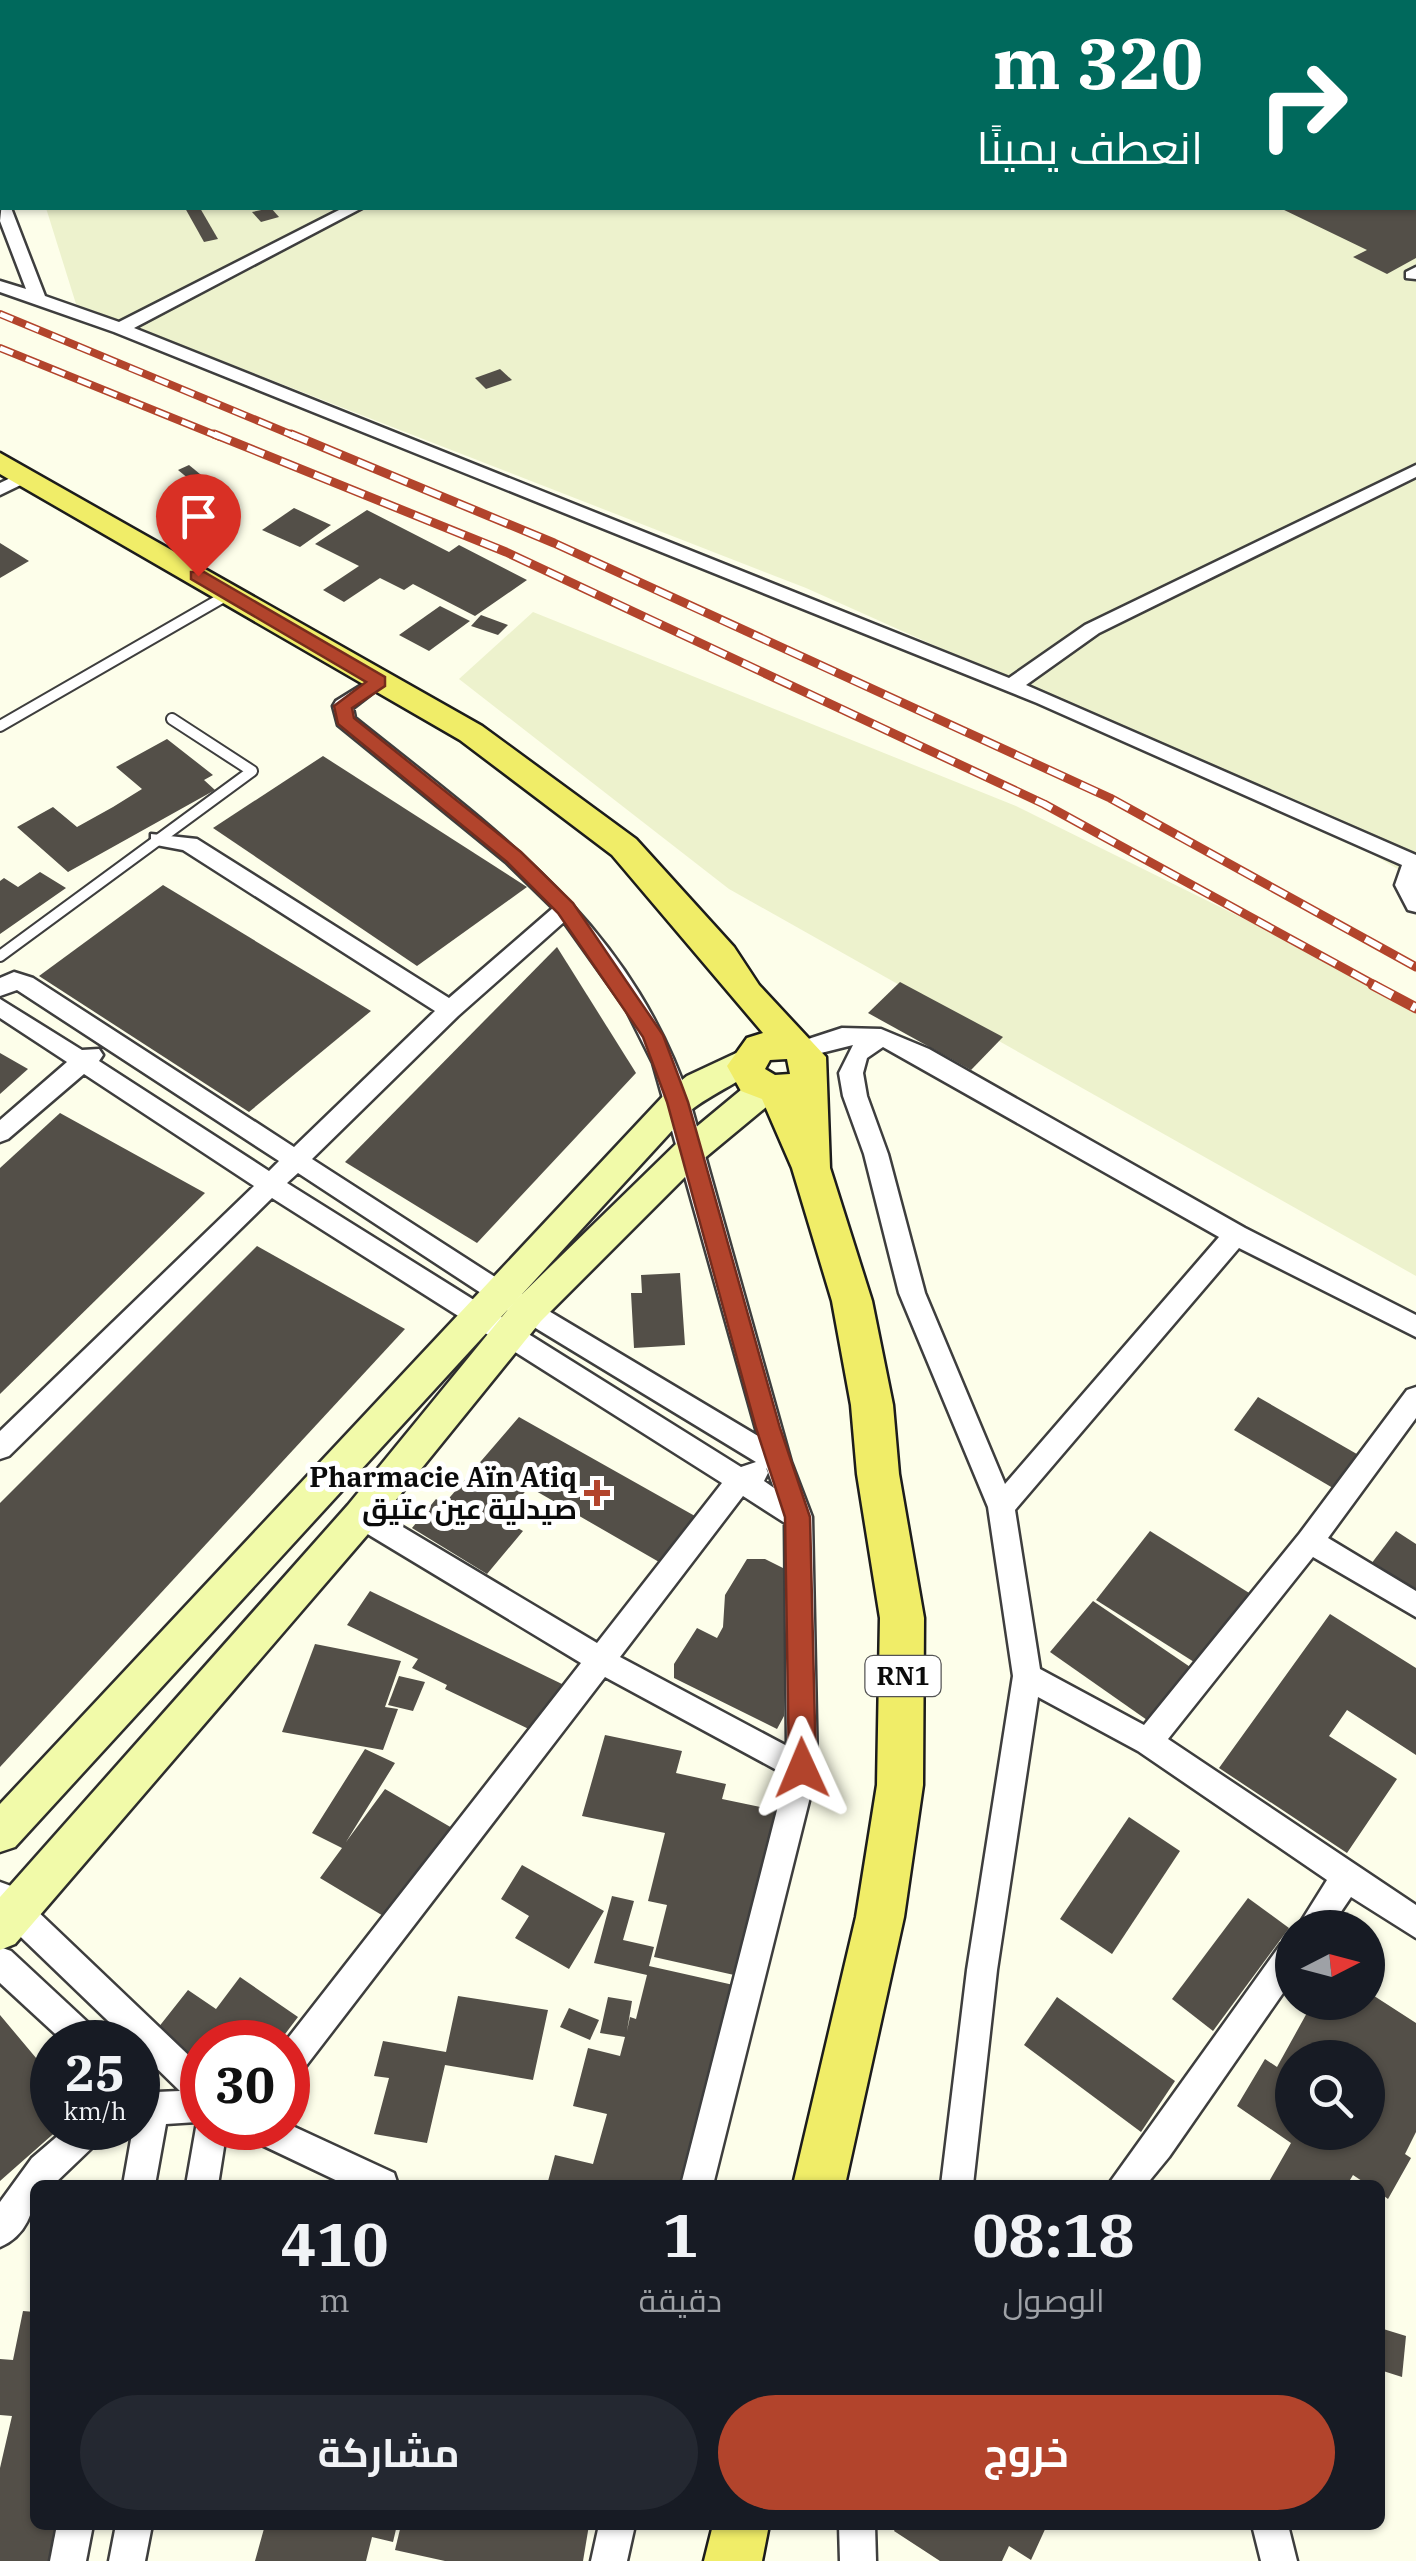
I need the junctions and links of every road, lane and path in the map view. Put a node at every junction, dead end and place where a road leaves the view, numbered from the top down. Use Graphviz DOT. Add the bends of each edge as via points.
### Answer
graph roads {
  1 [pos="4,210"];
  2 [pos="350,210"];
  3 [pos="0,286"];
  4 [pos="37,297"];
  5 [pos="120,328"];
  6 [pos="1416,470"];
  7 [pos="8,476"];
  8 [pos="229,594"];
  9 [pos="378,682"];
  10 [pos="1011,686"];
  11 [pos="172,719"];
  12 [pos="0,726"];
  13 [pos="159,839"];
  14 [pos="1415,862"];
  15 [pos="1416,904"];
  16 [pos="566,908"];
  17 [pos="0,956"];
  18 [pos="0,988"];
  19 [pos="0,1006"];
  20 [pos="450,1010"];
  21 [pos="108,1036"];
  22 [pos="880,1038"];
  23 [pos="82,1064"];
  24 [pos="778,1066"];
  25 [pos="678,1102"];
  26 [pos="0,1133"];
  27 [pos="689,1152"];
  28 [pos="298,1160"];
  29 [pos="271,1186"];
  30 [pos="1236,1235"];
  31 [pos="503,1313"];
  32 [pos="1416,1327"];
  33 [pos="1416,1398"];
  34 [pos="0,1448"];
  35 [pos="778,1462"];
  36 [pos="741,1479"];
  37 [pos="1000,1507"];
  38 [pos="361,1516"];
  39 [pos="798,1517"];
  40 [pos="1310,1541"];
  41 [pos="1416,1605"];
  42 [pos="602,1661"];
  43 [pos="1027,1676"];
  44 [pos="1148,1742"];
  45 [pos="802,1768"];
  46 [pos="0,1832"];
  47 [pos="1347,1878"];
  48 [pos="1325,1910"];
  49 [pos="5,1912"];
  50 [pos="1416,1923"];
  51 [pos="0,1962"];
  52 [pos="1275,1980"];
  53 [pos="62,2020"];
  54 [pos="310,2036"];
  55 [pos="180,2070"];
  56 [pos="66,2150"];
  57 [pos="140,2150"];
  58 [pos="208,2150"];
  59 [pos="307,2150"];
  60 [pos="37,2180"];
  61 [pos="139,2180"];
  62 [pos="203,2180"];
  63 [pos="371,2180"];
  64 [pos="698,2180"];
  65 [pos="820,2180"];
  66 [pos="959,2180"];
  67 [pos="1128,2180"];
  68 [pos="30,2189"];
  69 [pos="0,2230"];
  70 [pos="75,2530"];
  71 [pos="133,2530"];
  72 [pos="616,2530"];
  73 [pos="739,2530"];
  74 [pos="857,2530"];
  75 [pos="1271,2530"];
  76 [pos="68,2561"];
  77 [pos="127,2561"];
  78 [pos="609,2561"];
  79 [pos="734,2561"];
  80 [pos="858,2561"];
  81 [pos="1278,2561"];
  1 -- 4 [label="street"];
  2 -- 5 [label="street"];
  3 -- 4 [label="street"];
  4 -- 5 [label="street"];
  5 -- 10 [label="street"];
  6 -- 10 [label="street" via="1092,629"];
  7 -- 8 [label="main road, RN1"];
  8 -- 9 [label="main road, RN1"];
  8 -- 12 [label="lane"];
  9 -- 16 [label="street" via="343,706 345,720 514,857"];
  9 -- 24 [label="main road, RN1" via="471,733 624,847 721,956"];
  10 -- 14 [label="street"];
  11 -- 13 [label="lane" via="252,771"];
  13 -- 17 [label="lane"];
  13 -- 20 [label="street" via="189,844"];
  14 -- 15 [label="street" via="1406,886"];
  16 -- 20 [label="street"];
  16 -- 25 [label="street" via="636,1005"];
  18 -- 21 [label="street" via="18,980"];
  19 -- 23 [label="street"];
  20 -- 28 [label="street"];
  21 -- 23 [label="street"];
  21 -- 28 [label="street"];
  22 -- 24 [label="street" via="842,1036"];
  22 -- 30 [label="street"];
  22 -- 37 [label="street" via="857,1053 851,1073 855,1096 912,1293"];
  23 -- 26 [label="street"];
  23 -- 29 [label="street"];
  24 -- 25 [label="street" via="700,1084"];
  24 -- 27 [label="street"];
  24 -- 65 [label="main road, RN1" via="852,1301 902,1618 900,1784 880,1918"];
  25 -- 27 [label="street"];
  25 -- 31 [label="street"];
  27 -- 31 [label="street"];
  27 -- 35 [label="street"];
  28 -- 29 [label="street"];
  28 -- 31 [label="street"];
  29 -- 31 [label="street"];
  29 -- 34 [label="street"];
  30 -- 32 [label="street"];
  30 -- 37 [label="street"];
  31 -- 35 [label="street"];
  31 -- 36 [label="street"];
  31 -- 38 [label="street"];
  31 -- 46 [label="street"];
  33 -- 40 [label="street"];
  35 -- 36 [label="street"];
  35 -- 39 [label="street"];
  36 -- 39 [label="street"];
  36 -- 42 [label="street"];
  37 -- 43 [label="street"];
  38 -- 42 [label="street"];
  38 -- 49 [label="street"];
  39 -- 45 [label="street"];
  40 -- 41 [label="street"];
  40 -- 44 [label="street"];
  42 -- 45 [label="street"];
  42 -- 54 [label="street"];
  43 -- 44 [label="street"];
  43 -- 66 [label="street" via="982,1970"];
  44 -- 47 [label="street"];
  45 -- 64 [label="street"];
  47 -- 48 [label="street"];
  47 -- 50 [label="street"];
  49 -- 55 [label="street"];
  51 -- 53 [label="street"];
  52 -- 67 [label="street"];
  56 -- 60 [label="street"];
  57 -- 61 [label="street"];
  58 -- 62 [label="street"];
  59 -- 63 [label="street"];
  68 -- 69 [label="street"];
  70 -- 76 [label="street"];
  71 -- 77 [label="street"];
  72 -- 78 [label="street"];
  73 -- 79 [label="main road"];
  74 -- 80 [label="street"];
  75 -- 81 [label="street"];
}
